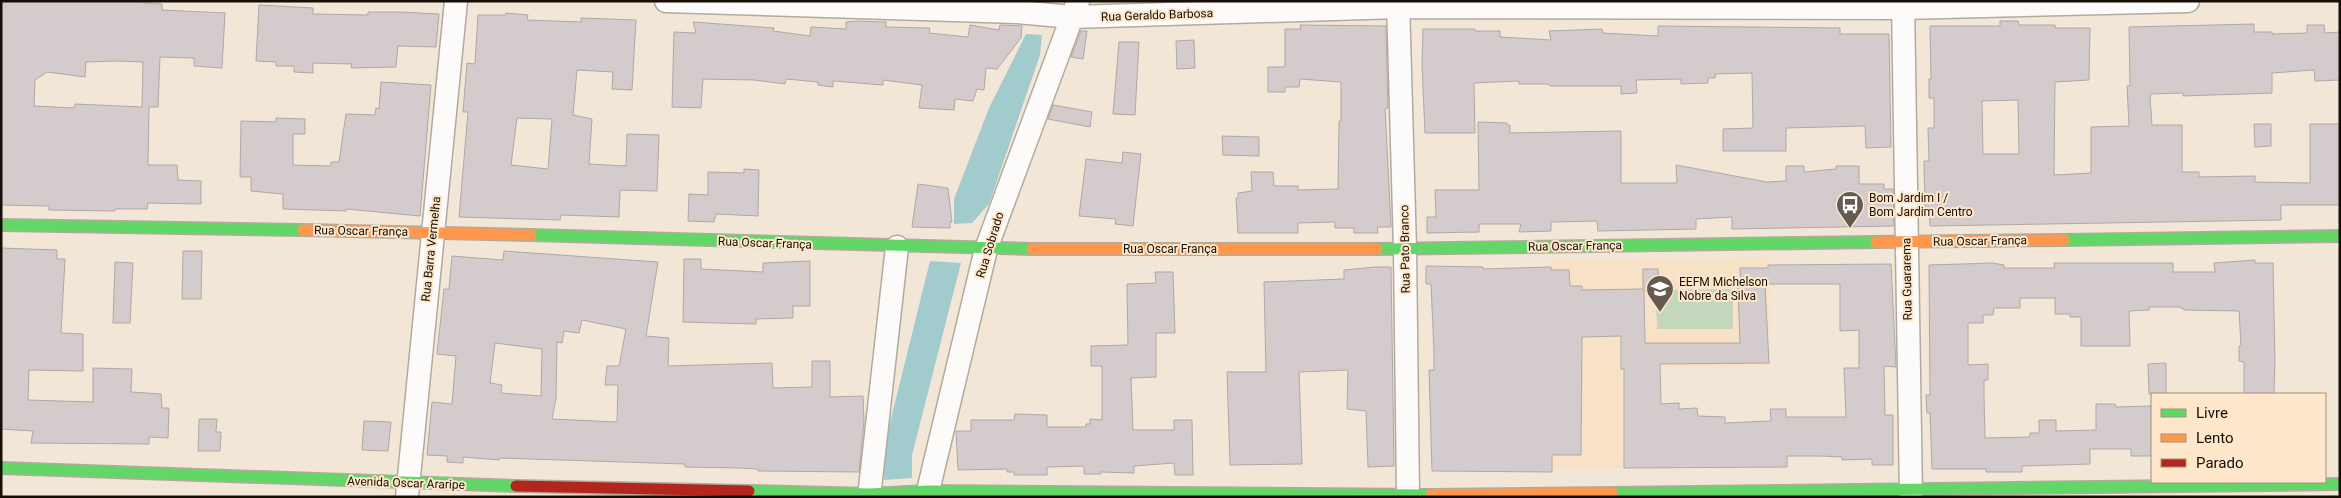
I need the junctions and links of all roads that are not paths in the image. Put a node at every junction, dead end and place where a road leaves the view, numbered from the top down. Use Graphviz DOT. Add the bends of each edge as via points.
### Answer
graph roads {
  1 [pos="456,1"];
  2 [pos="666,1"];
  3 [pos="2188,1"];
  4 [pos="768,3"];
  5 [pos="1398,4"];
  6 [pos="1903,5"];
  7 [pos="1019,7"];
  8 [pos="1075,9"];
  9 [pos="1,225"];
  10 [pos="432,232"];
  11 [pos="2340,236"];
  12 [pos="1906,242"];
  13 [pos="897,247"];
  14 [pos="986,249"];
  15 [pos="1405,249"];
  16 [pos="1,468"];
  17 [pos="2340,484"];
  18 [pos="408,490"];
  19 [pos="1911,492"];
  20 [pos="929,494"];
  21 [pos="869,496"];
  22 [pos="1408,496"];
  1 -- 10 [label="street, Rua Barra Vermelha"];
  2 -- 4 [label="street, Rua Geraldo Barbosa"];
  3 -- 6 [label="street, Rua Geraldo Barbosa"];
  4 -- 7 [label="street, Rua Geraldo Barbosa"];
  5 -- 6 [label="street, Rua Geraldo Barbosa"];
  5 -- 8 [label="street, Rua Geraldo Barbosa"];
  5 -- 15 [label="street, Rua Pato Branco"];
  6 -- 12 [label="street, Rua Guararema"];
  7 -- 8 [label="street, Rua Geraldo Barbosa"];
  8 -- 14 [label="street, Rua Sobrado"];
  9 -- 10 [label="street, Rua Oscar França"];
  10 -- 13 [label="street, Rua Oscar França"];
  10 -- 18 [label="street, Rua Barra Vermelha"];
  11 -- 12 [label="street, Rua Oscar França"];
  12 -- 15 [label="street, Rua Oscar França"];
  12 -- 19 [label="street, Rua Guararema"];
  13 -- 14 [label="street, Rua Oscar França"];
  13 -- 21 [label="street"];
  14 -- 15 [label="street, Rua Oscar França"];
  14 -- 20 [label="street, Rua Sobrado"];
  15 -- 22 [label="street, Rua Pato Branco"];
  16 -- 18 [label="street, Avenida Oscar Araripe"];
  17 -- 19 [label="street, Avenida Oscar Araripe"];
  18 -- 21 [label="street, Avenida Oscar Araripe"];
  19 -- 22 [label="street, Avenida Oscar Araripe"];
  20 -- 21 [label="street, Avenida Oscar Araripe"];
  20 -- 22 [label="street, Avenida Oscar Araripe"];
}
